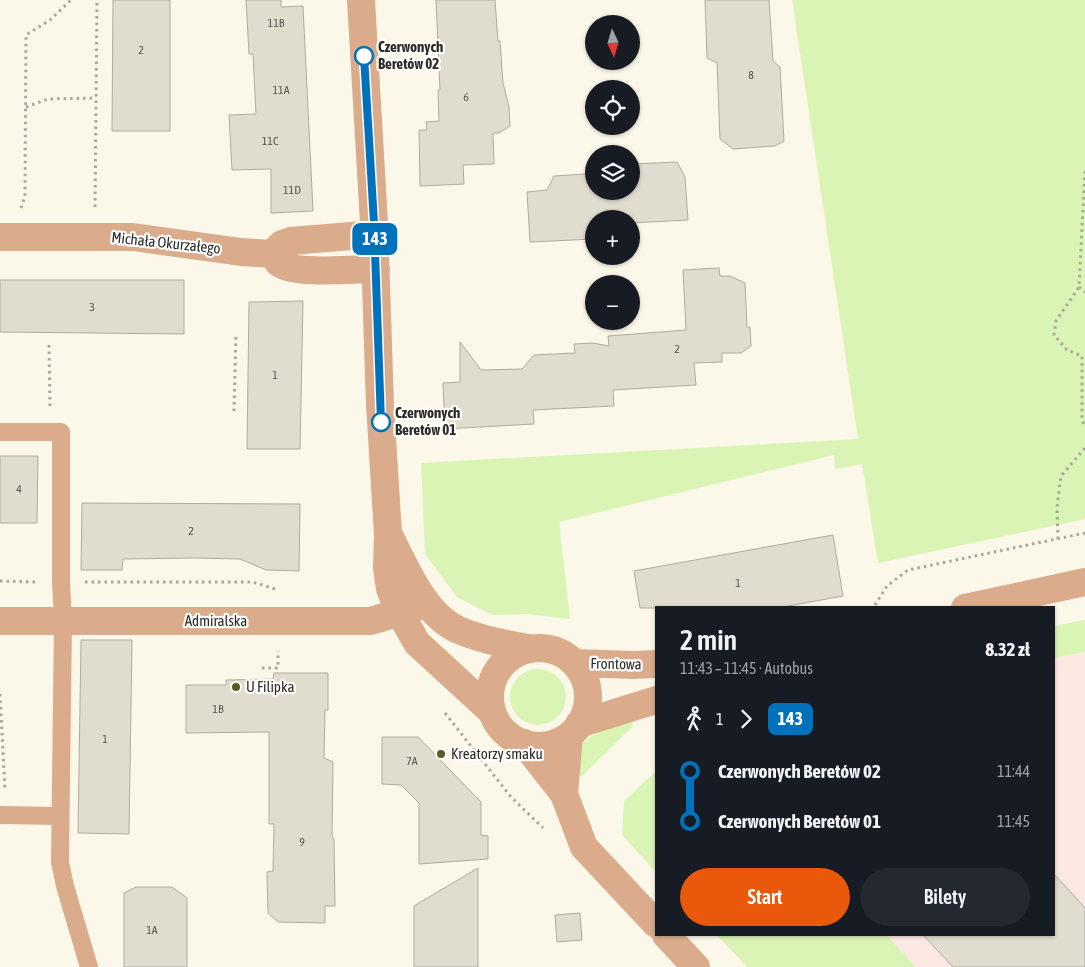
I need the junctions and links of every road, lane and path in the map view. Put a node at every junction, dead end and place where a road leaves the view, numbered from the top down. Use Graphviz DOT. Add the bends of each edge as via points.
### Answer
graph roads {
  1 [pos="71,0"];
  2 [pos="97,0"];
  3 [pos="361,0"];
  4 [pos="96,98"];
  5 [pos="26,107"];
  6 [pos="1085,171"];
  7 [pos="19,213"];
  8 [pos="1084,221"];
  9 [pos="375,234"];
  10 [pos="0,237"];
  11 [pos="94,237"];
  12 [pos="272,254"];
  13 [pos="376,269"];
  14 [pos="1078,287"];
  15 [pos="1085,292"];
  16 [pos="236,335"];
  17 [pos="49,345"];
  18 [pos="1084,356"];
  19 [pos="234,410"];
  20 [pos="46,412"];
  21 [pos="1085,427"];
  22 [pos="0,432"];
  23 [pos="1085,448"];
  24 [pos="1085,533"];
  25 [pos="388,534"];
  26 [pos="1058,539"];
  27 [pos="0,581"];
  28 [pos="60,582"];
  29 [pos="1085,582"];
  30 [pos="279,590"];
  31 [pos="875,605"];
  32 [pos="429,606"];
  33 [pos="974,606"];
  34 [pos="399,611"];
  35 [pos="63,620"];
  36 [pos="0,621"];
  37 [pos="529,648"];
  38 [pos="575,663"];
  39 [pos="655,664"];
  40 [pos="0,694"];
  41 [pos="655,700"];
  42 [pos="492,711"];
  43 [pos="574,730"];
  44 [pos="524,743"];
  45 [pos="564,794"];
  46 [pos="3,815"];
  47 [pos="59,816"];
  48 [pos="655,923"];
  49 [pos="667,936"];
  50 [pos="89,967"];
  51 [pos="696,967"];
  1 -- 5 [label="path" via="50,20 26,35"];
  2 -- 4 [label="path"];
  3 -- 9 [label="street"];
  4 -- 5 [label="path" via="48,99"];
  4 -- 11 [label="path"];
  5 -- 7 [label="path" via="25,196"];
  6 -- 8 [label="path"];
  8 -- 14 [label="path"];
  9 -- 12 [label="street" via="291,241 282,244"];
  9 -- 13 [label="street"];
  10 -- 11 [label="street, Michała Okurzałego"];
  11 -- 12 [label="street, Michała Okurzałego" via="133,237"];
  12 -- 13 [label="street" via="279,264 308,271"];
  13 -- 25 [label="street"];
  14 -- 15 [label="path"];
  14 -- 18 [label="path" via="1056,321 1054,335 1067,350"];
  16 -- 19 [label="path"];
  17 -- 20 [label="path" via="50,407"];
  18 -- 21 [label="path" via="1082,420"];
  22 -- 28 [label="lane" via="61,432"];
  23 -- 26 [label="path" via="1061,476 1057,507"];
  24 -- 26 [label="path"];
  25 -- 32 [label="street"];
  25 -- 34 [label="street" via="386,568"];
  26 -- 31 [label="path" via="908,570 887,586"];
  27 -- 28 [label="path"];
  28 -- 30 [label="path" via="253,582"];
  28 -- 35 [label="lane"];
  29 -- 33 [label="street"];
  32 -- 34 [label="street, Admiralska"];
  32 -- 37 [label="street" via="461,631"];
  34 -- 35 [label="street, Admiralska" via="370,621"];
  34 -- 42 [label="street" via="417,643"];
  35 -- 36 [label="street, Admiralska"];
  35 -- 47 [label="lane"];
  37 -- 38 [label="street" via="561,653"];
  37 -- 42 [label="street" via="513,654 500,666 492,680 489,696"];
  38 -- 39 [label="street, Frontowa"];
  38 -- 43 [label="street" via="584,677 588,693 586,710"];
  40 -- 46 [label="path"];
  41 -- 43 [label="street"];
  42 -- 44 [label="street" via="498,725"];
  43 -- 44 [label="street" via="555,743 539,746"];
  43 -- 45 [label="street"];
  44 -- 45 [label="street"];
  45 -- 48 [label="street" via="584,847"];
  46 -- 47 [label="lane"];
  47 -- 50 [label="lane" via="60,862"];
  49 -- 51 [label="street"];
}
